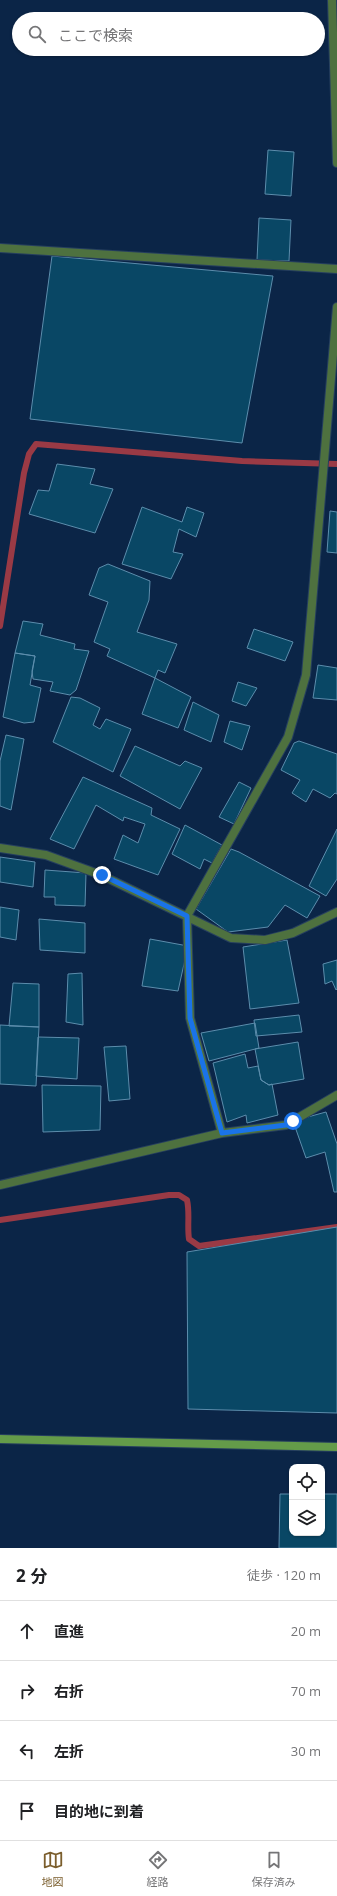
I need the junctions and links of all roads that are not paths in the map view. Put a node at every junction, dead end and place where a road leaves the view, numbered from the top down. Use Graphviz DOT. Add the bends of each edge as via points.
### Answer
graph roads {
  1 [pos="332,0"];
  2 [pos="337,163"];
  3 [pos="0,248"];
  4 [pos="337,269"];
  5 [pos="337,307"];
  6 [pos="0,848"];
  7 [pos="337,912"];
  8 [pos="187,916"];
  9 [pos="337,1095"];
  10 [pos="222,1133"];
  11 [pos="0,1186"];
  12 [pos="0,1439"];
  13 [pos="337,1447"];
  1 -- 2 [label="street"];
  3 -- 4 [label="street"];
  5 -- 8 [label="street" via="306,676 288,737"];
  6 -- 8 [label="street" via="53,857 102,875"];
  7 -- 8 [label="street" via="293,933 265,940 231,938"];
  8 -- 10 [label="street" via="190,1018"];
  9 -- 10 [label="street" via="286,1125"];
  10 -- 11 [label="street"];
  12 -- 13 [label="street"];
}
